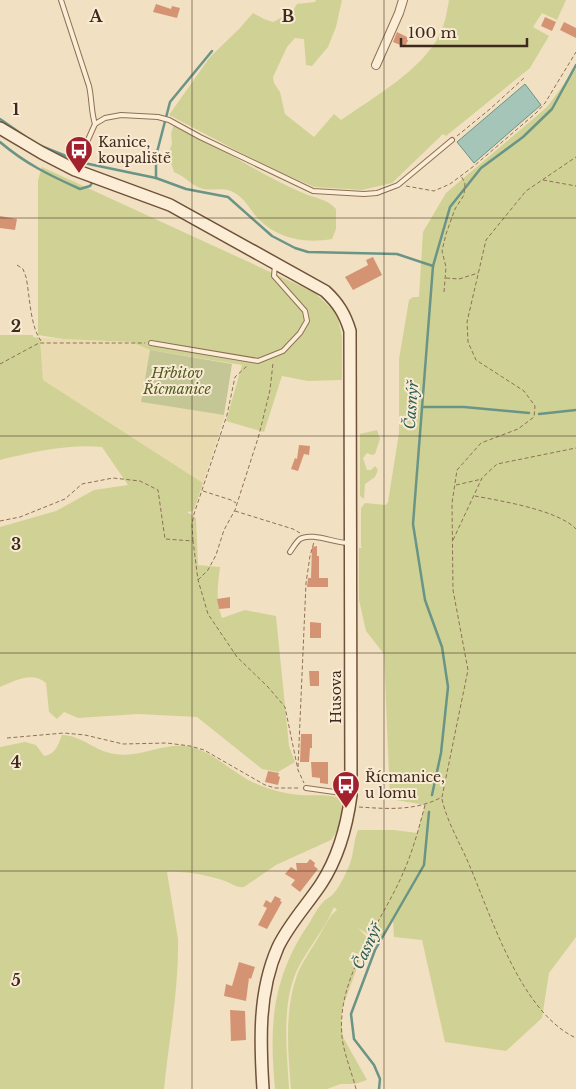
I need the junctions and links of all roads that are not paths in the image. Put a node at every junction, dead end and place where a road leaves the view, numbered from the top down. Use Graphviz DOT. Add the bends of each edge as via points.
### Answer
graph roads {
  1 [pos="61,0"];
  2 [pos="403,0"];
  3 [pos="376,65"];
  4 [pos="95,124"];
  5 [pos="0,128"];
  6 [pos="452,140"];
  7 [pos="75,170"];
  8 [pos="275,263"];
  9 [pos="151,343"];
  10 [pos="350,543"];
  11 [pos="290,552"];
  12 [pos="306,788"];
  13 [pos="350,800"];
  14 [pos="263,1089"];
  1 -- 4 [label="lane" via="89,86"];
  2 -- 3 [label="street"];
  4 -- 6 [label="lane" via="105,118 121,116 170,120 313,191 364,194 398,185"];
  4 -- 7 [label="lane"];
  5 -- 7 [label="main road, Husova"];
  7 -- 8 [label="main road, Husova" via="170,205"];
  8 -- 9 [label="lane" via="274,276 305,311 307,321 283,351 258,361"];
  8 -- 10 [label="main road, Husova" via="325,291 342,309 350,331"];
  10 -- 11 [label="lane" via="305,537"];
  10 -- 13 [label="main road, Husova"];
  12 -- 13 [label="lane"];
  13 -- 14 [label="main road, Husova" via="332,865 278,947 265,986 261,1024"];
}
